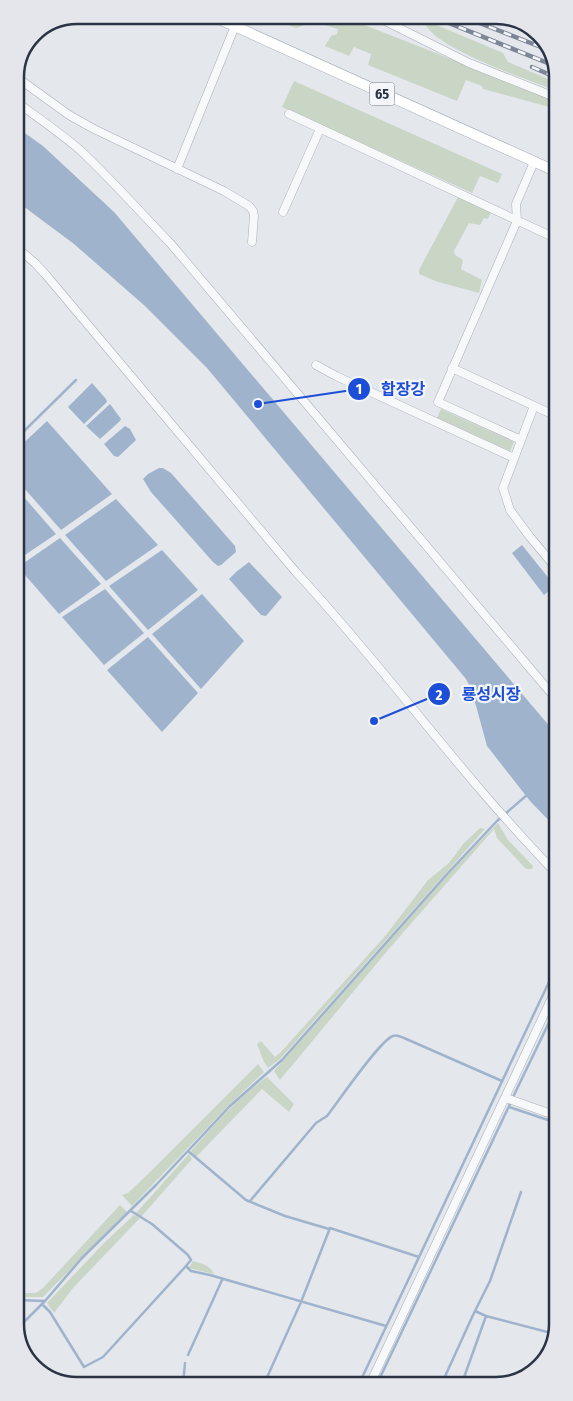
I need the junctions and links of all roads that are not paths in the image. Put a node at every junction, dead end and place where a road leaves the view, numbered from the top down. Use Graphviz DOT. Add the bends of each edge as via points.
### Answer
graph roads {
  1 [pos="230,24"];
  2 [pos="391,24"];
  3 [pos="235,26"];
  4 [pos="24,82"];
  5 [pos="549,95"];
  6 [pos="24,107"];
  7 [pos="289,114"];
  8 [pos="320,129"];
  9 [pos="534,162"];
  10 [pos="549,168"];
  11 [pos="177,169"];
  12 [pos="283,212"];
  13 [pos="518,221"];
  14 [pos="549,235"];
  15 [pos="252,242"];
  16 [pos="24,254"];
  17 [pos="316,365"];
  18 [pos="452,368"];
  19 [pos="438,402"];
  20 [pos="534,406"];
  21 [pos="549,413"];
  22 [pos="430,418"];
  23 [pos="521,440"];
  24 [pos="514,458"];
  25 [pos="549,560"];
  26 [pos="549,691"];
  27 [pos="549,865"];
  28 [pos="549,1004"];
  29 [pos="506,1098"];
  30 [pos="549,1113"];
  31 [pos="373,1377"];
  1 -- 3 [label="main road, 65"];
  2 -- 5 [label="street" via="469,63"];
  3 -- 9 [label="main road, 65"];
  3 -- 11 [label="street"];
  4 -- 11 [label="street" via="94,129"];
  6 -- 26 [label="street" via="80,150 171,244"];
  7 -- 8 [label="street"];
  8 -- 12 [label="street"];
  8 -- 13 [label="street"];
  9 -- 10 [label="main road, 65"];
  9 -- 13 [label="street" via="516,204"];
  11 -- 15 [label="street" via="248,206 254,216"];
  13 -- 14 [label="street"];
  13 -- 18 [label="street"];
  16 -- 27 [label="street" via="46,275 498,811"];
  17 -- 22 [label="street"];
  18 -- 19 [label="street"];
  18 -- 20 [label="street"];
  19 -- 22 [label="street"];
  19 -- 23 [label="street"];
  20 -- 21 [label="street"];
  20 -- 23 [label="street"];
  22 -- 24 [label="street"];
  23 -- 24 [label="street"];
  24 -- 25 [label="street" via="503,488 506,500 526,533"];
  28 -- 29 [label="street"];
  29 -- 30 [label="street"];
  29 -- 31 [label="street"];
}
